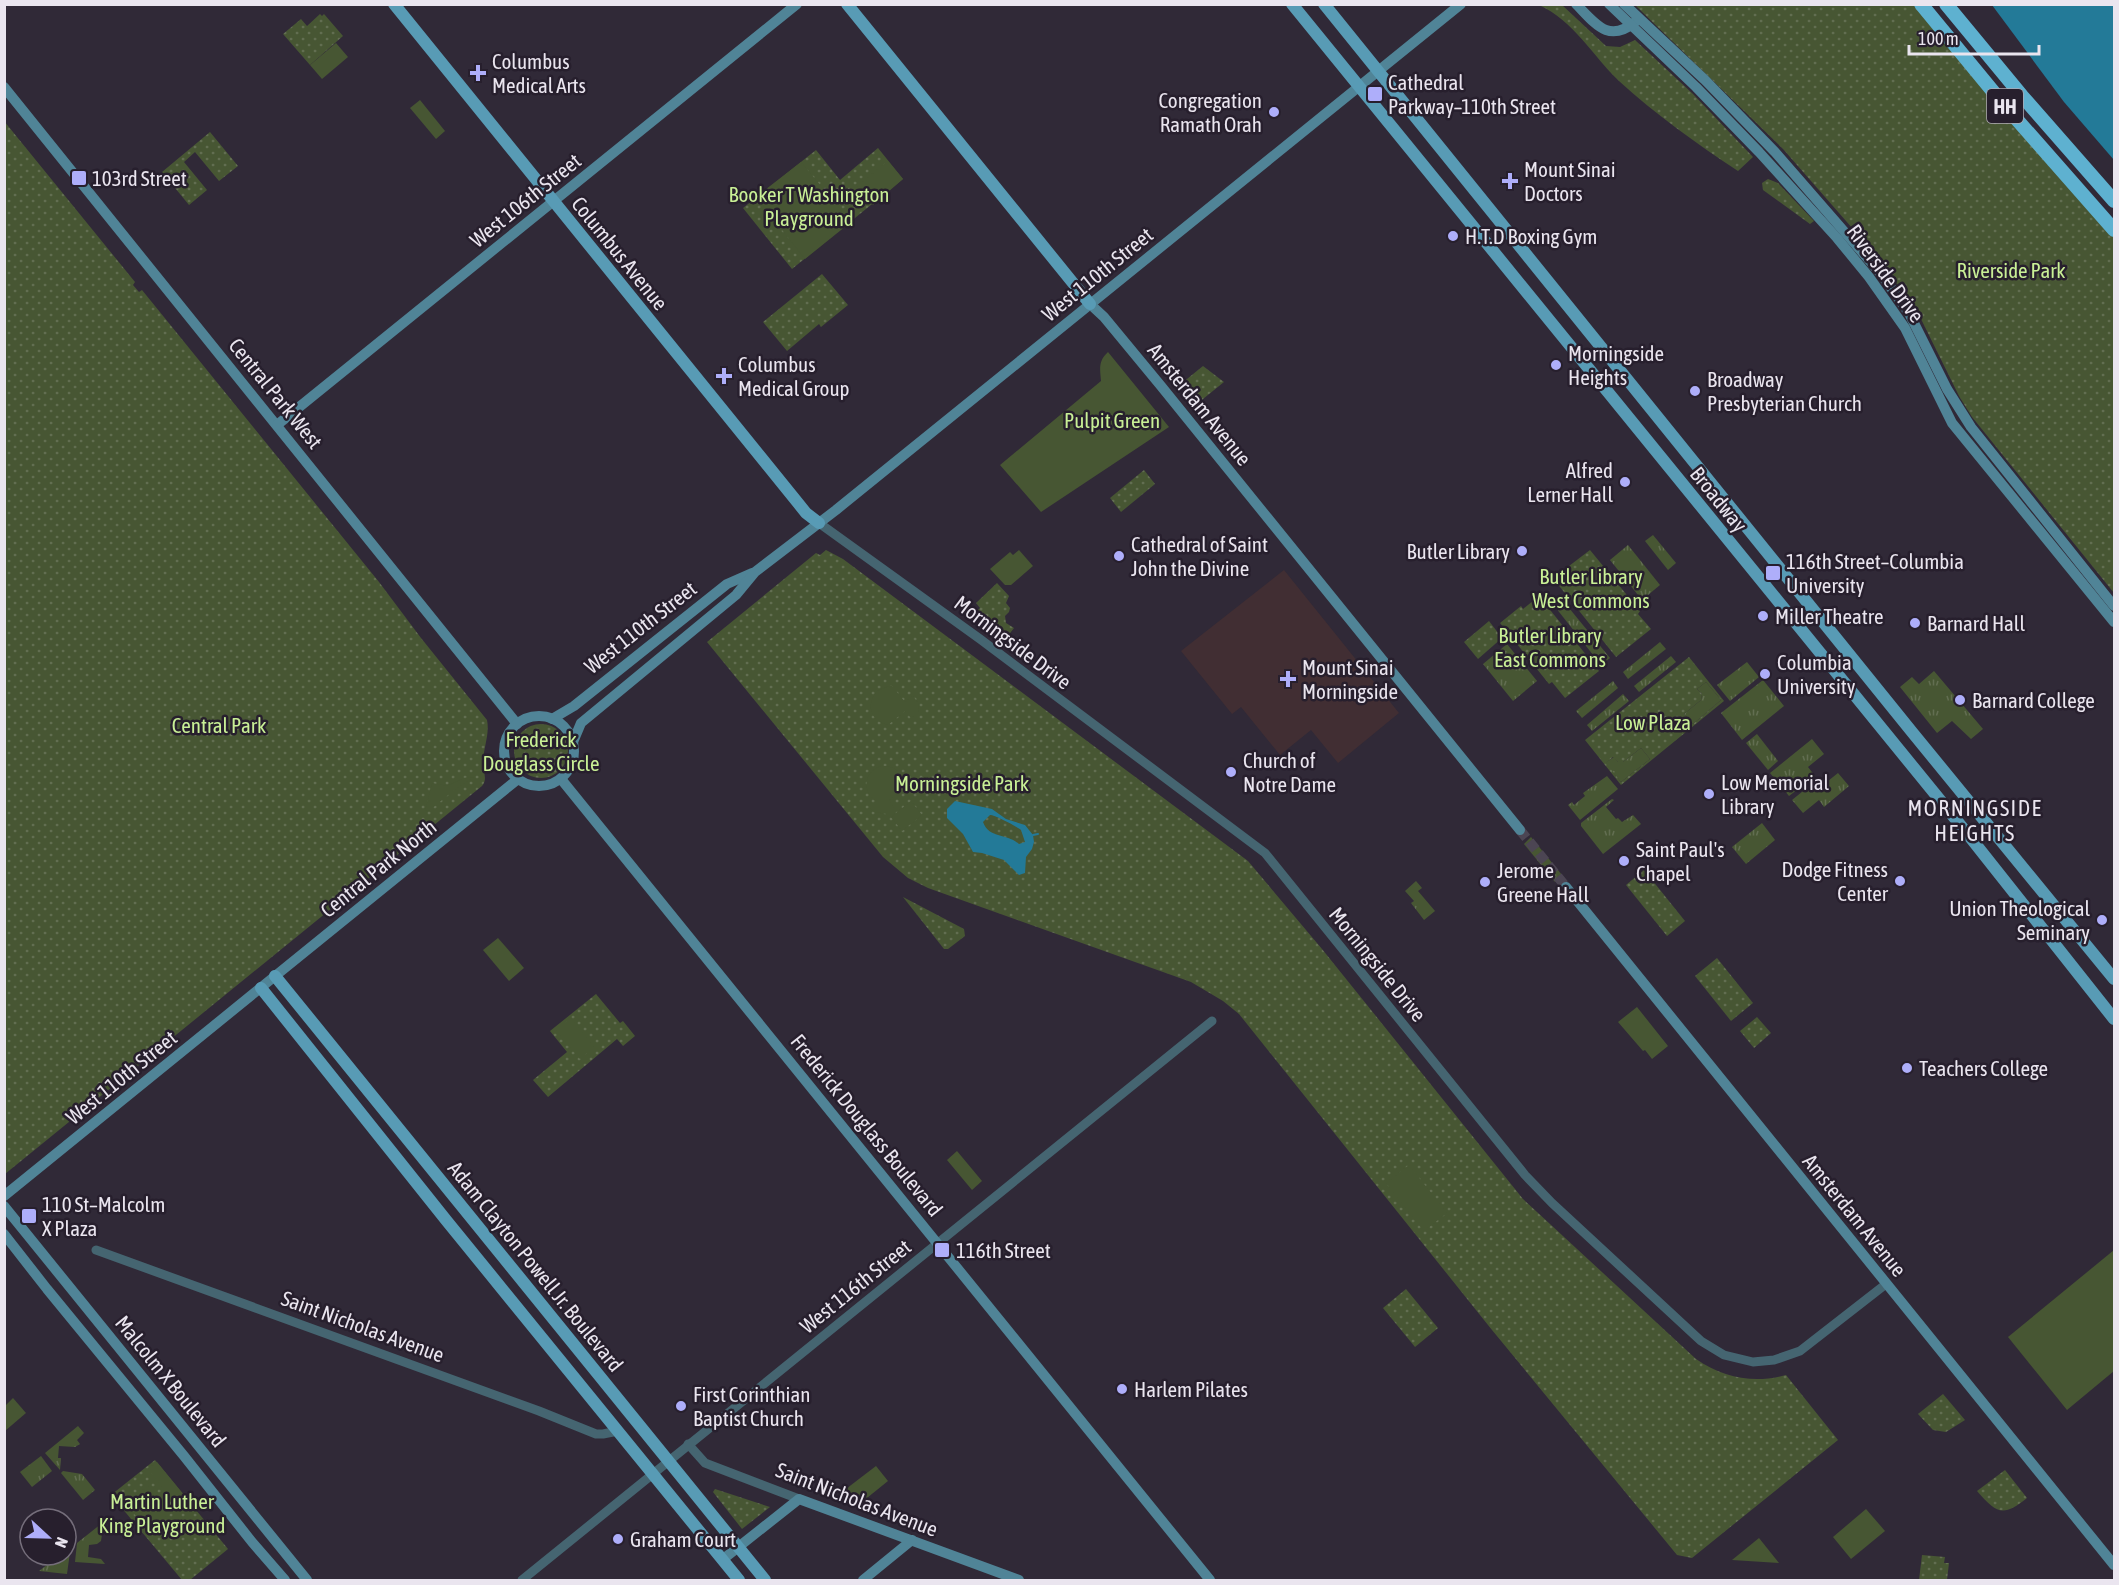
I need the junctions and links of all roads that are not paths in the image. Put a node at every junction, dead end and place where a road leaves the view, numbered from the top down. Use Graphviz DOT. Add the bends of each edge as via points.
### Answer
graph roads {
  1 [pos="394,4"];
  2 [pos="797,4"];
  3 [pos="847,4"];
  4 [pos="1292,4"];
  5 [pos="1324,4"];
  6 [pos="1461,4"];
  7 [pos="1576,4"];
  8 [pos="1609,4"];
  9 [pos="1624,4"];
  10 [pos="1921,4"];
  11 [pos="1946,4"];
  12 [pos="1635,22"];
  13 [pos="1378,72"];
  14 [pos="4,87"];
  15 [pos="1359,87"];
  16 [pos="1775,152"];
  17 [pos="1767,161"];
  18 [pos="2115,201"];
  19 [pos="553,202"];
  20 [pos="2115,230"];
  21 [pos="1841,234"];
  22 [pos="1090,304"];
  23 [pos="1910,313"];
  24 [pos="1900,321"];
  25 [pos="1962,415"];
  26 [pos="1952,423"];
  27 [pos="277,425"];
  28 [pos="819,523"];
  29 [pos="755,572"];
  30 [pos="2115,606"];
  31 [pos="2115,622"];
  32 [pos="552,719"];
  33 [pos="517,724"];
  34 [pos="1912,732"];
  35 [pos="573,742"];
  36 [pos="1895,746"];
  37 [pos="518,779"];
  38 [pos="561,779"];
  39 [pos="1980,813"];
  40 [pos="1962,827"];
  41 [pos="1520,830"];
  42 [pos="1566,887"];
  43 [pos="275,976"];
  44 [pos="2115,978"];
  45 [pos="261,988"];
  46 [pos="2115,1019"];
  47 [pos="1212,1021"];
  48 [pos="4,1196"];
  49 [pos="4,1206"];
  50 [pos="4,1234"];
  51 [pos="937,1243"];
  52 [pos="96,1250"];
  53 [pos="1886,1284"];
  54 [pos="618,1431"];
  55 [pos="688,1444"];
  56 [pos="668,1461"];
  57 [pos="652,1473"];
  58 [pos="799,1499"];
  59 [pos="912,1540"];
  60 [pos="738,1548"];
  61 [pos="722,1560"];
  62 [pos="2115,1565"];
  63 [pos="285,1581"];
  64 [pos="307,1581"];
  65 [pos="522,1581"];
  66 [pos="739,1581"];
  67 [pos="765,1581"];
  68 [pos="863,1581"];
  69 [pos="1019,1581"];
  70 [pos="1210,1581"];
  1 -- 19 [label="main road, Columbus Avenue"];
  2 -- 19 [label="main road, West 106th Street"];
  3 -- 22 [label="main road, Amsterdam Avenue"];
  4 -- 15 [label="main road, Broadway"];
  5 -- 13 [label="main road, Broadway"];
  6 -- 13 [label="main road, West 110th Street"];
  7 -- 12 [label="main road" via="1604,30 1617,32"];
  8 -- 12 [label="main road, Riverside Drive"];
  9 -- 12 [label="main road, Riverside Drive"];
  10 -- 20 [label="highway, HH"];
  11 -- 18 [label="highway, HH"];
  12 -- 16 [label="main road, Riverside Drive" via="1705,80"];
  12 -- 17 [label="main road, Riverside Drive"];
  13 -- 15 [label="main road, West 110th Street"];
  13 -- 34 [label="main road, Broadway"];
  14 -- 27 [label="main road, Central Park West"];
  15 -- 22 [label="main road, West 110th Street"];
  15 -- 36 [label="main road, Broadway"];
  16 -- 17 [label="main road"];
  16 -- 21 [label="main road, Riverside Drive"];
  17 -- 21 [label="main road, Riverside Drive"];
  19 -- 27 [label="main road, West 106th Street"];
  19 -- 28 [label="main road, Columbus Avenue" via="802,508"];
  21 -- 23 [label="main road, Riverside Drive" via="1882,275"];
  21 -- 24 [label="main road, Riverside Drive"];
  22 -- 28 [label="main road, West 110th Street"];
  22 -- 41 [label="main road, Amsterdam Avenue" via="1161,386"];
  23 -- 24 [label="main road"];
  23 -- 25 [label="main road, Riverside Drive"];
  24 -- 26 [label="main road, Riverside Drive"];
  25 -- 26 [label="main road"];
  25 -- 30 [label="main road, Riverside Drive"];
  26 -- 31 [label="main road, Riverside Drive"];
  27 -- 33 [label="main road, Central Park West"];
  28 -- 29 [label="main road, West 110th Street"];
  28 -- 53 [label="street, Morningside Drive" via="1265,853 1529,1180 1710,1348 1753,1362 1791,1355"];
  29 -- 32 [label="main road, West 110th Street" via="727,584 574,706"];
  29 -- 35 [label="main road, West 110th Street" via="736,595 581,723"];
  32 -- 33 [label="main road" via="534,716"];
  32 -- 35 [label="main road" via="567,729"];
  33 -- 37 [label="main road" via="509,733 504,751 508,766"];
  34 -- 36 [label="main road"];
  34 -- 39 [label="main road, Broadway"];
  35 -- 38 [label="main road" via="572,764"];
  36 -- 40 [label="main road, Broadway"];
  37 -- 38 [label="main road" via="538,786"];
  37 -- 43 [label="main road, Central Park North"];
  38 -- 51 [label="main road, Frederick Douglass Boulevard"];
  39 -- 40 [label="main road"];
  39 -- 44 [label="main road, Broadway"];
  40 -- 46 [label="main road, Broadway"];
  42 -- 53 [label="main road, Amsterdam Avenue"];
  43 -- 45 [label="main road, Central Park North"];
  43 -- 56 [label="main road, Adam Clayton Powell Jr. Boulevard"];
  45 -- 48 [label="main road, West 110th Street"];
  45 -- 54 [label="main road, Adam Clayton Powell Jr. Boulevard"];
  47 -- 51 [label="street, West 116th Street"];
  49 -- 64 [label="main road, Malcolm X Boulevard"];
  50 -- 63 [label="main road, Malcolm X Boulevard"];
  51 -- 55 [label="street, West 116th Street"];
  51 -- 70 [label="main road, Frederick Douglass Boulevard"];
  52 -- 54 [label="street, Saint Nicholas Avenue" via="600,1435"];
  53 -- 62 [label="main road, Amsterdam Avenue"];
  54 -- 57 [label="main road, Adam Clayton Powell Jr. Boulevard"];
  55 -- 56 [label="street, West 116th Street"];
  55 -- 58 [label="street, Saint Nicholas Avenue" via="705,1463"];
  56 -- 57 [label="street, West 116th Street"];
  56 -- 60 [label="main road, Adam Clayton Powell Jr. Boulevard"];
  57 -- 61 [label="main road, Adam Clayton Powell Jr. Boulevard"];
  57 -- 65 [label="street, West 116th Street"];
  58 -- 59 [label="main road, Saint Nicholas Avenue"];
  58 -- 60 [label="main road"];
  59 -- 68 [label="main road"];
  59 -- 69 [label="main road, Saint Nicholas Avenue"];
  60 -- 61 [label="main road"];
  60 -- 67 [label="main road, Adam Clayton Powell Jr. Boulevard"];
  61 -- 66 [label="main road, Adam Clayton Powell Jr. Boulevard"];
}
